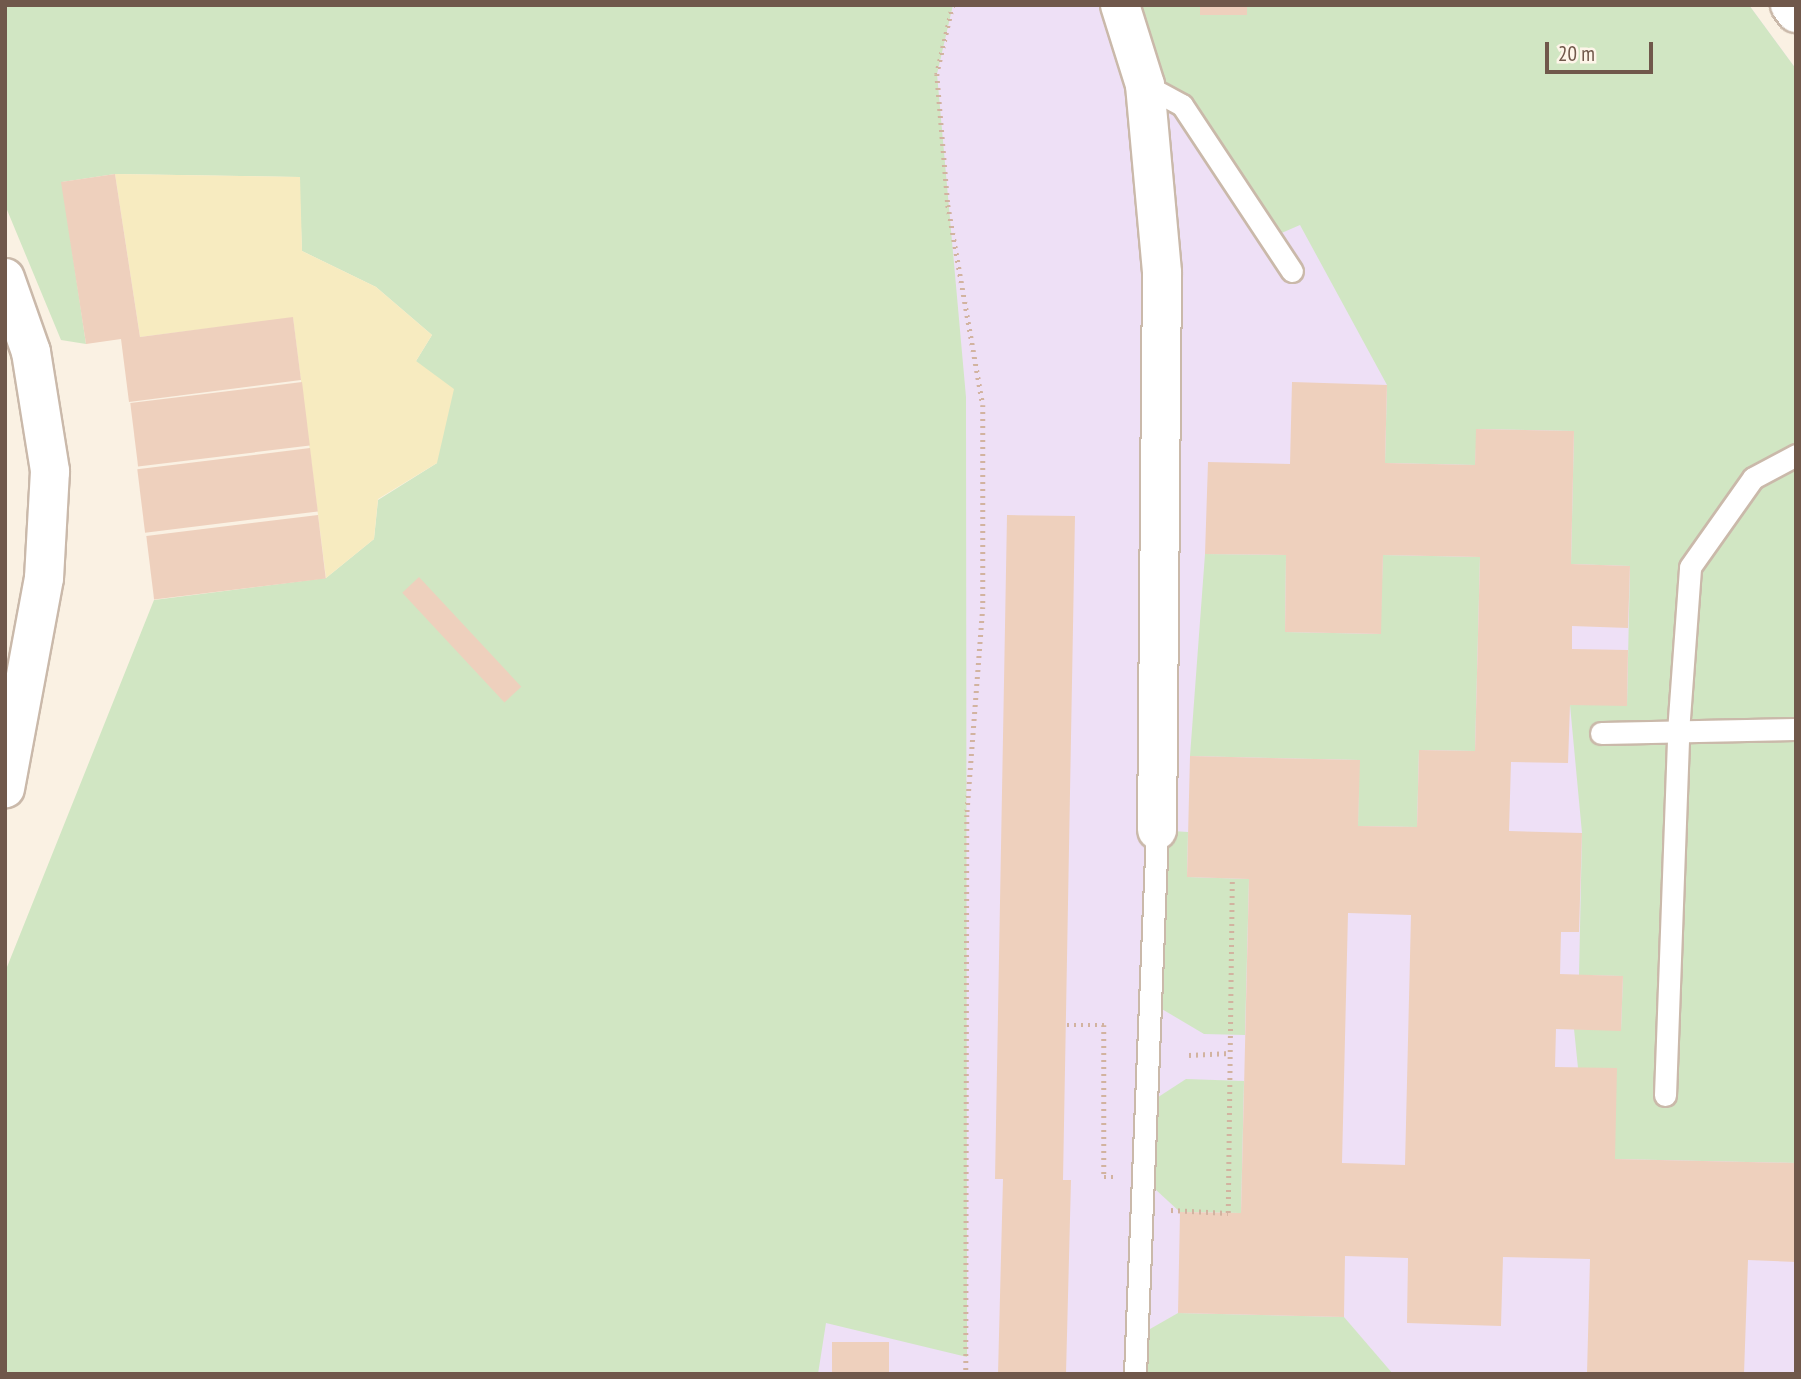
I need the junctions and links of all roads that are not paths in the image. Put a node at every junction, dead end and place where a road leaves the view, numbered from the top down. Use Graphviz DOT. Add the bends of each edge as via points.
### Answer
graph roads {
  1 [pos="1120,5"];
  2 [pos="1790,5"];
  3 [pos="1796,13"];
  4 [pos="1145,85"];
  5 [pos="1292,271"];
  6 [pos="5,278"];
  7 [pos="1796,455"];
  8 [pos="1796,729"];
  9 [pos="1678,732"];
  10 [pos="1601,733"];
  11 [pos="5,788"];
  12 [pos="1157,830"];
  13 [pos="1665,1095"];
  14 [pos="1135,1374"];
  1 -- 4 [label="street"];
  2 -- 3 [label="street"];
  4 -- 5 [label="lane" via="1182,105"];
  4 -- 12 [label="street" via="1162,273"];
  6 -- 11 [label="street" via="31,352 50,471 44,578"];
  7 -- 9 [label="lane" via="1753,478 1690,568"];
  8 -- 9 [label="lane"];
  9 -- 10 [label="lane"];
  9 -- 13 [label="lane"];
  12 -- 14 [label="lane"];
}
